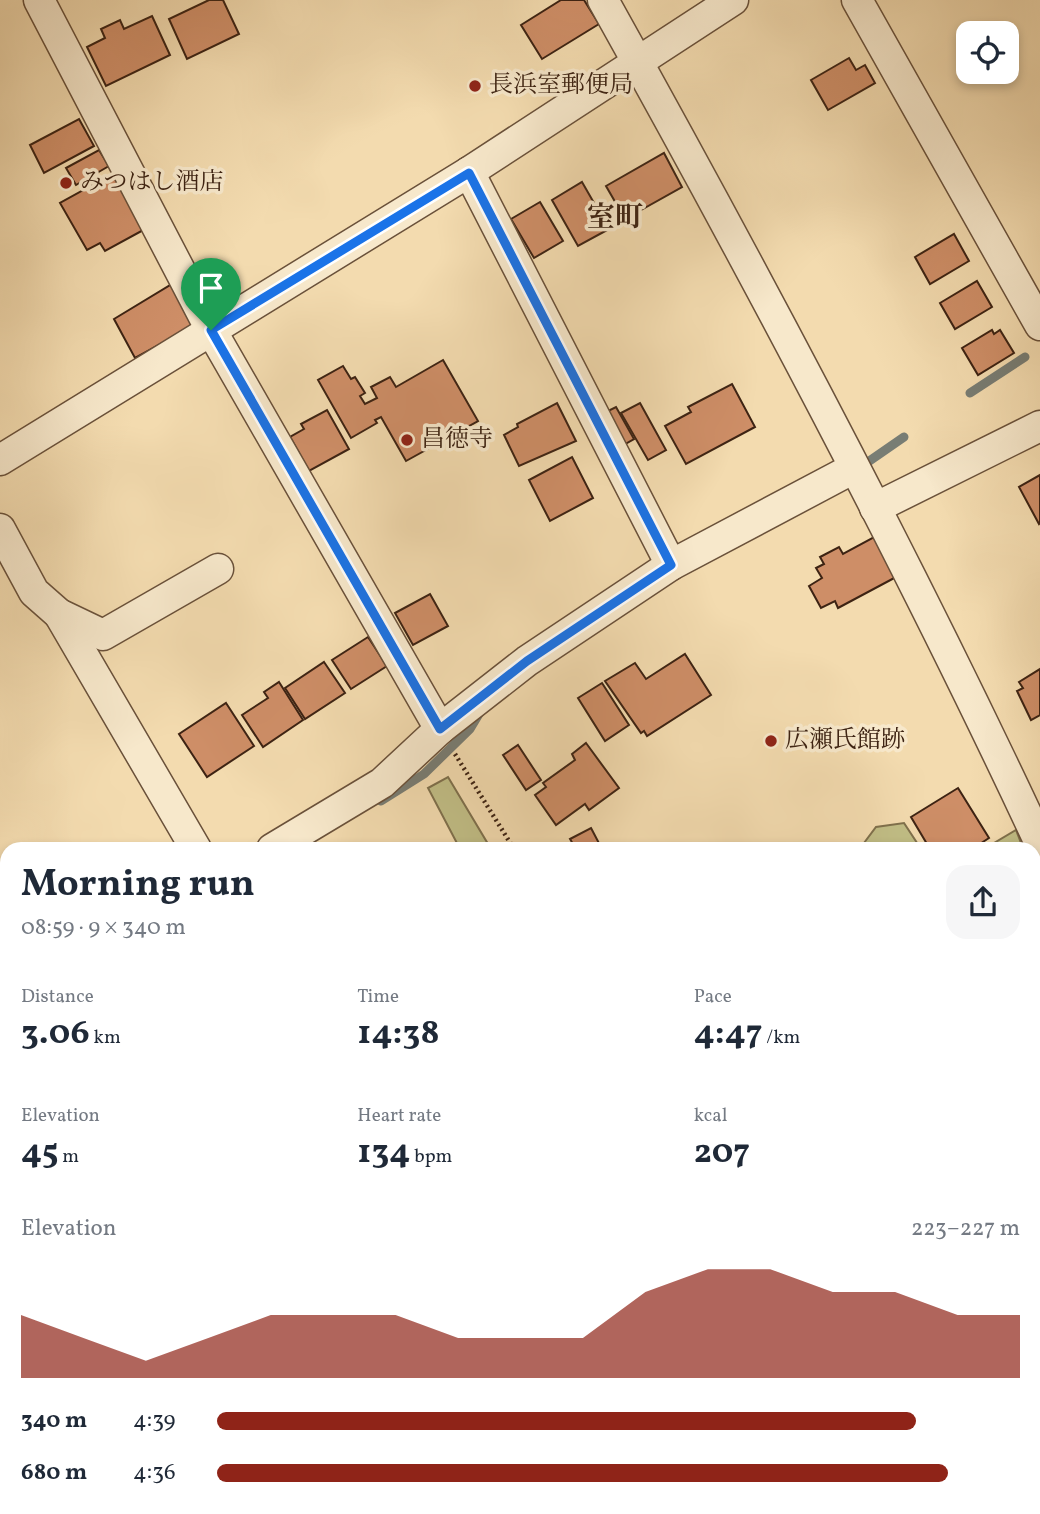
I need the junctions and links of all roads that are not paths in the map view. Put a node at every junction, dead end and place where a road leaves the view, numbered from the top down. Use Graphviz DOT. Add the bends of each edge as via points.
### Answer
graph roads {
  1 [pos="39,0"];
  2 [pos="603,0"];
  3 [pos="733,0"];
  4 [pos="857,0"];
  5 [pos="638,63"];
  6 [pos="469,173"];
  7 [pos="1040,325"];
  8 [pos="211,330"];
  9 [pos="1040,426"];
  10 [pos="2,455"];
  11 [pos="854,468"];
  12 [pos="875,508"];
  13 [pos="0,529"];
  14 [pos="671,565"];
  15 [pos="218,569"];
  16 [pos="59,614"];
  17 [pos="447,740"];
  18 [pos="192,842"];
  19 [pos="284,842"];
  20 [pos="1040,842"];
  1 -- 8 [label="street"];
  2 -- 5 [label="street"];
  3 -- 5 [label="street"];
  4 -- 7 [label="street"];
  5 -- 6 [label="street"];
  5 -- 11 [label="street"];
  6 -- 8 [label="street"];
  6 -- 14 [label="street"];
  8 -- 10 [label="street"];
  8 -- 17 [label="street"];
  9 -- 12 [label="street"];
  11 -- 12 [label="street"];
  11 -- 14 [label="street"];
  12 -- 20 [label="street"];
  13 -- 16 [label="street" via="34,592"];
  14 -- 17 [label="street" via="527,661"];
  15 -- 16 [label="street" via="103,635"];
  16 -- 18 [label="street"];
  17 -- 19 [label="street"];
}
